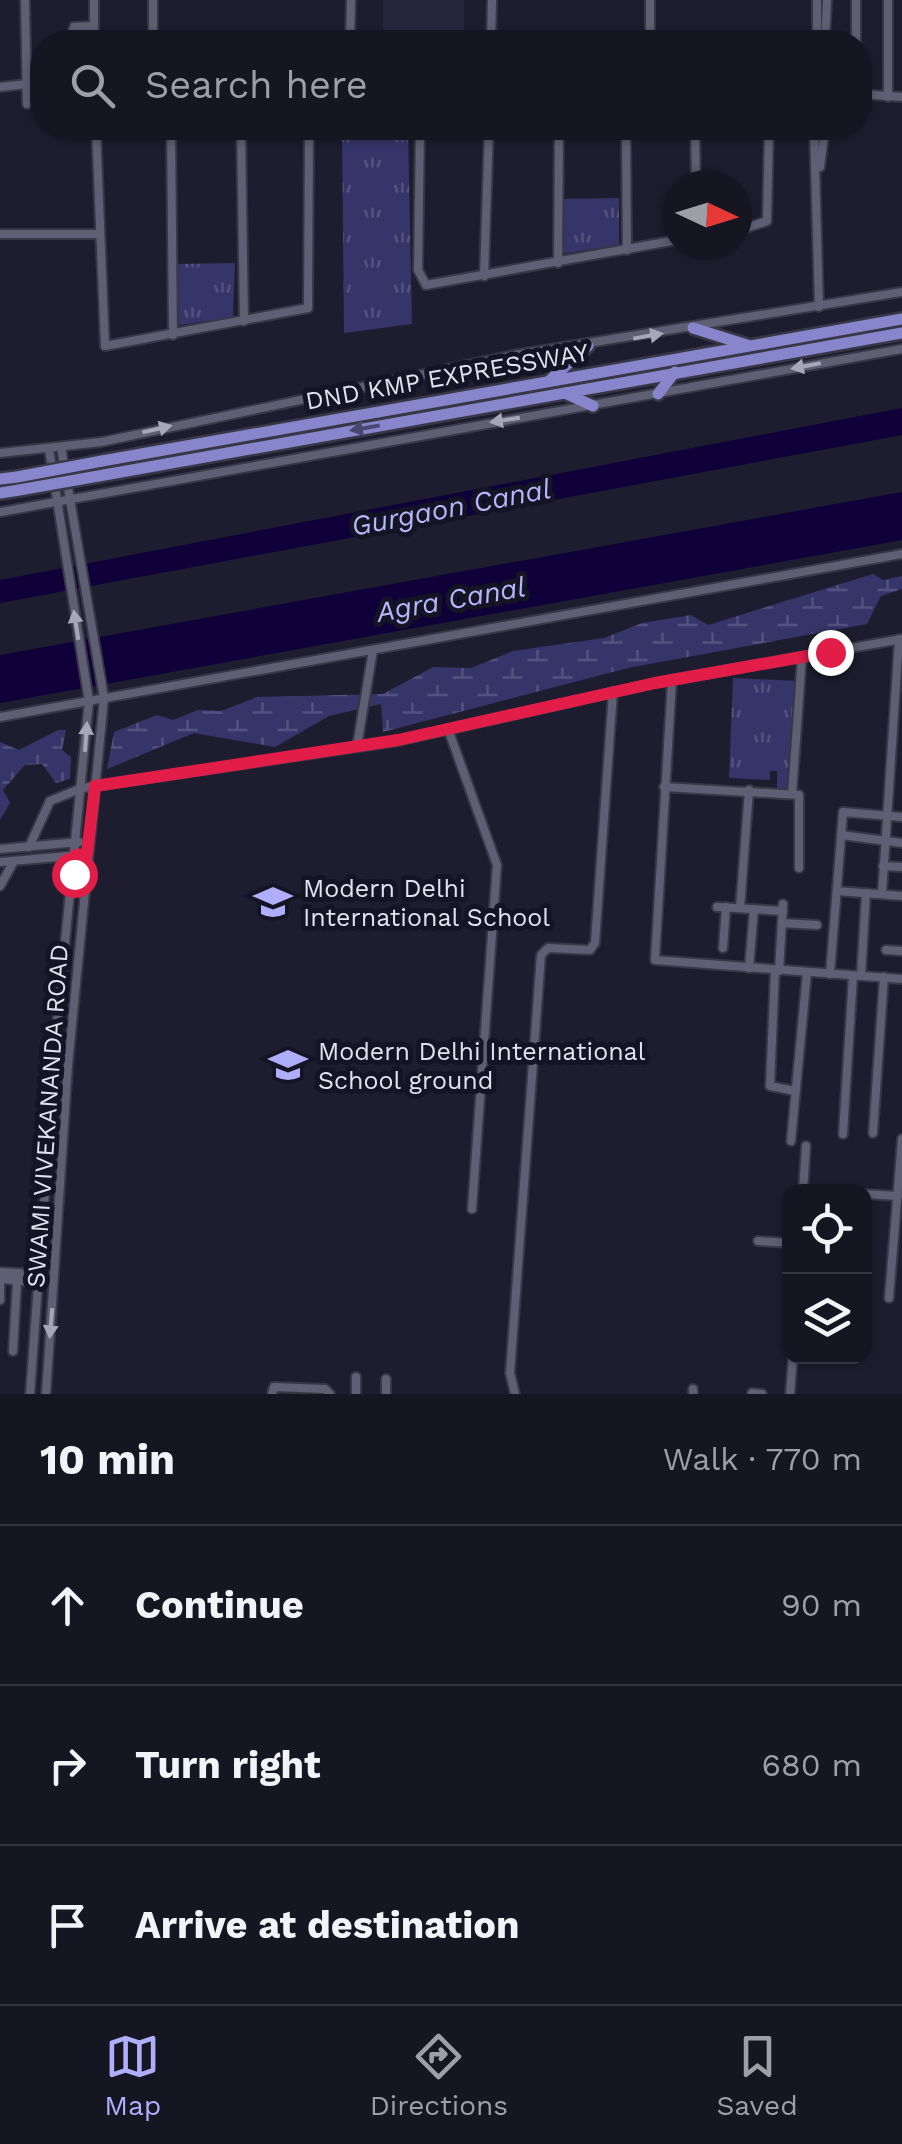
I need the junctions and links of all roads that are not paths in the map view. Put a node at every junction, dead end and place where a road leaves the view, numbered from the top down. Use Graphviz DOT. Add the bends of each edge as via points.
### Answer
graph roads {
  1 [pos="25,0"];
  2 [pos="94,0"];
  3 [pos="153,0"];
  4 [pos="352,0"];
  5 [pos="492,0"];
  6 [pos="650,0"];
  7 [pos="817,0"];
  8 [pos="826,0"];
  9 [pos="856,0"];
  10 [pos="888,0"];
  11 [pos="94,26"];
  12 [pos="73,30"];
  13 [pos="94,30"];
  14 [pos="153,30"];
  15 [pos="351,30"];
  16 [pos="491,30"];
  17 [pos="650,30"];
  18 [pos="817,30"];
  19 [pos="825,30"];
  20 [pos="856,30"];
  21 [pos="887,64"];
  22 [pos="902,64"];
  23 [pos="27,84"];
  24 [pos="0,87"];
  25 [pos="872,95"];
  26 [pos="888,97"];
  27 [pos="902,97"];
  28 [pos="27,104"];
  29 [pos="96,140"];
  30 [pos="170,140"];
  31 [pos="242,140"];
  32 [pos="310,140"];
  33 [pos="420,140"];
  34 [pos="488,140"];
  35 [pos="559,140"];
  36 [pos="626,140"];
  37 [pos="695,140"];
  38 [pos="768,140"];
  39 [pos="815,140"];
  40 [pos="823,140"];
  41 [pos="696,170"];
  42 [pos="819,170"];
  43 [pos="752,226"];
  44 [pos="0,234"];
  45 [pos="98,234"];
  46 [pos="662,243"];
  47 [pos="627,250"];
  48 [pos="558,263"];
  49 [pos="484,276"];
  50 [pos="902,292"];
  51 [pos="820,307"];
  52 [pos="902,319"];
  53 [pos="244,321"];
  54 [pos="693,328"];
  55 [pos="902,333"];
  56 [pos="173,334"];
  57 [pos="749,345"];
  58 [pos="588,346"];
  59 [pos="902,349"];
  60 [pos="675,372"];
  61 [pos="544,382"];
  62 [pos="564,393"];
  63 [pos="658,394"];
  64 [pos="593,406"];
  65 [pos="61,447"];
  66 [pos="49,449"];
  67 [pos="0,453"];
  68 [pos="0,480"];
  69 [pos="18,483"];
  70 [pos="0,493"];
  71 [pos="72,500"];
  72 [pos="56,503"];
  73 [pos="0,512"];
  74 [pos="902,554"];
  75 [pos="901,639"];
  76 [pos="372,650"];
  77 [pos="802,657"];
  78 [pos="672,680"];
  79 [pos="612,692"];
  80 [pos="104,693"];
  81 [pos="88,701"];
  82 [pos="0,717"];
  83 [pos="897,722"];
  84 [pos="448,729"];
  85 [pos="357,746"];
  86 [pos="95,786"];
  87 [pos="664,787"];
  88 [pos="888,787"];
  89 [pos="82,788"];
  90 [pos="902,788"];
  91 [pos="749,790"];
  92 [pos="792,794"];
  93 [pos="886,816"];
  94 [pos="902,817"];
  95 [pos="841,835"];
  96 [pos="77,842"];
  97 [pos="89,842"];
  98 [pos="884,842"];
  99 [pos="902,843"];
  100 [pos="15,848"];
  101 [pos="87,854"];
  102 [pos="76,855"];
  103 [pos="4,864"];
  104 [pos="883,866"];
  105 [pos="902,867"];
  106 [pos="800,868"];
  107 [pos="0,886"];
  108 [pos="837,890"];
  109 [pos="866,893"];
  110 [pos="882,894"];
  111 [pos="902,896"];
  112 [pos="740,908"];
  113 [pos="754,909"];
  114 [pos="782,923"];
  115 [pos="817,925"];
  116 [pos="723,948"];
  117 [pos="886,950"];
  118 [pos="902,951"];
  119 [pos="749,968"];
  120 [pos="777,971"];
  121 [pos="807,973"];
  122 [pos="830,974"];
  123 [pos="857,976"];
  124 [pos="884,978"];
  125 [pos="902,979"];
  126 [pos="795,1090"];
  127 [pos="873,1133"];
  128 [pos="843,1134"];
  129 [pos="902,1139"];
  130 [pos="792,1141"];
  131 [pos="806,1146"];
  132 [pos="803,1184"];
  133 [pos="872,1194"];
  134 [pos="898,1196"];
  135 [pos="472,1209"];
  136 [pos="899,1224"];
  137 [pos="758,1240"];
  138 [pos="782,1242"];
  139 [pos="0,1276"];
  140 [pos="36,1278"];
  141 [pos="16,1282"];
  142 [pos="889,1298"];
  143 [pos="0,1300"];
  144 [pos="12,1351"];
  145 [pos="792,1364"];
  146 [pos="356,1377"];
  147 [pos="386,1378"];
  148 [pos="752,1393"];
  149 [pos="30,1394"];
  150 [pos="46,1394"];
  151 [pos="272,1394"];
  152 [pos="330,1394"];
  153 [pos="356,1394"];
  154 [pos="386,1394"];
  155 [pos="515,1394"];
  156 [pos="762,1394"];
  157 [pos="790,1394"];
  1 -- 23 [label="street"];
  2 -- 11 [label="street"];
  3 -- 14 [label="street"];
  4 -- 15 [label="street"];
  5 -- 16 [label="street"];
  6 -- 17 [label="street"];
  7 -- 18 [label="street"];
  8 -- 19 [label="street"];
  9 -- 20 [label="street"];
  10 -- 21 [label="street"];
  11 -- 12 [label="street"];
  11 -- 13 [label="street"];
  21 -- 22 [label="street"];
  21 -- 26 [label="street"];
  23 -- 24 [label="street"];
  23 -- 28 [label="street"];
  25 -- 26 [label="street"];
  26 -- 27 [label="street"];
  29 -- 45 [label="street"];
  30 -- 56 [label="street"];
  31 -- 53 [label="street"];
  32 -- 53 [label="street" via="310,305"];
  33 -- 49 [label="street" via="419,278 435,285"];
  34 -- 49 [label="street"];
  35 -- 48 [label="street"];
  36 -- 47 [label="street"];
  37 -- 41 [label="street"];
  38 -- 43 [label="street" via="767,222"];
  39 -- 42 [label="street"];
  40 -- 42 [label="street"];
  42 -- 51 [label="street"];
  44 -- 45 [label="street"];
  45 -- 56 [label="street" via="104,345"];
  46 -- 47 [label="street"];
  47 -- 48 [label="street"];
  48 -- 49 [label="street"];
  50 -- 51 [label="street"];
  51 -- 54 [label="street"];
  52 -- 57 [label="highway, DND KMP EXPRESSWAY"];
  53 -- 56 [label="street"];
  54 -- 57 [label="highway"];
  58 -- 54 [label="street, one-way"];
  55 -- 60 [label="highway, DND KMP EXPRESSWAY"];
  57 -- 61 [label="highway, DND KMP EXPRESSWAY"];
  58 -- 61 [label="highway"];
  65 -- 58 [label="street, one-way" via="514,355"];
  59 -- 63 [label="street, one-way"];
  60 -- 62 [label="highway, DND KMP EXPRESSWAY"];
  60 -- 63 [label="highway"];
  61 -- 69 [label="highway, DND KMP EXPRESSWAY, bridge"];
  62 -- 64 [label="highway"];
  62 -- 69 [label="highway, DND KMP EXPRESSWAY, one-way, bridge"];
  63 -- 64 [label="street"];
  64 -- 71 [label="street, one-way"];
  65 -- 66 [label="street"];
  65 -- 71 [label="street, SWAMI VIVEKANANDA ROAD"];
  66 -- 67 [label="street"];
  66 -- 72 [label="street"];
  68 -- 69 [label="highway, DND KMP EXPRESSWAY"];
  69 -- 70 [label="highway, DND KMP EXPRESSWAY"];
  71 -- 72 [label="street"];
  71 -- 80 [label="street, SWAMI VIVEKANANDA ROAD"];
  72 -- 73 [label="street"];
  81 -- 72 [label="street, one-way"];
  74 -- 76 [label="street"];
  75 -- 77 [label="street"];
  75 -- 83 [label="street"];
  76 -- 80 [label="street"];
  76 -- 85 [label="street"];
  77 -- 78 [label="street"];
  77 -- 92 [label="street"];
  78 -- 79 [label="street"];
  78 -- 87 [label="street"];
  79 -- 84 [label="street"];
  79 -- 155 [label="street" via="595,944 590,950 548,948 541,955 510,1373"];
  80 -- 81 [label="street"];
  80 -- 86 [label="street, SWAMI VIVEKANANDA ROAD"];
  81 -- 82 [label="street"];
  89 -- 81 [label="street, one-way"];
  83 -- 88 [label="street"];
  84 -- 85 [label="street"];
  84 -- 135 [label="street" via="497,865"];
  85 -- 86 [label="street"];
  86 -- 89 [label="street"];
  86 -- 97 [label="street, SWAMI VIVEKANANDA ROAD"];
  87 -- 91 [label="street"];
  87 -- 119 [label="street" via="655,960"];
  88 -- 90 [label="street"];
  88 -- 93 [label="street"];
  89 -- 96 [label="street"];
  89 -- 100 [label="street" via="50,801"];
  91 -- 92 [label="street"];
  91 -- 112 [label="street"];
  92 -- 106 [label="street" via="802,800"];
  93 -- 94 [label="street"];
  93 -- 95 [label="street" via="844,810"];
  93 -- 98 [label="street"];
  95 -- 98 [label="street"];
  95 -- 108 [label="street"];
  96 -- 97 [label="street"];
  96 -- 100 [label="street"];
  96 -- 102 [label="street"];
  97 -- 101 [label="street, SWAMI VIVEKANANDA ROAD"];
  98 -- 99 [label="street"];
  98 -- 104 [label="street"];
  100 -- 103 [label="street"];
  101 -- 102 [label="street"];
  101 -- 150 [label="street, SWAMI VIVEKANANDA ROAD, one-way"];
  102 -- 103 [label="street"];
  102 -- 140 [label="street"];
  103 -- 107 [label="street"];
  104 -- 105 [label="street"];
  104 -- 110 [label="street"];
  108 -- 109 [label="street"];
  108 -- 122 [label="street"];
  109 -- 110 [label="street"];
  109 -- 123 [label="street"];
  110 -- 111 [label="street"];
  112 -- 113 [label="street"];
  112 -- 116 [label="street" via="722,907"];
  113 -- 114 [label="street" via="783,907"];
  113 -- 119 [label="street"];
  114 -- 115 [label="street"];
  114 -- 120 [label="street"];
  117 -- 118 [label="street"];
  119 -- 120 [label="street"];
  120 -- 121 [label="street"];
  120 -- 126 [label="street" via="770,1086"];
  121 -- 122 [label="street"];
  121 -- 126 [label="street"];
  122 -- 123 [label="street"];
  123 -- 124 [label="street"];
  123 -- 128 [label="street"];
  124 -- 125 [label="street"];
  124 -- 127 [label="street"];
  126 -- 130 [label="street"];
  129 -- 134 [label="street"];
  131 -- 132 [label="street"];
  133 -- 134 [label="street"];
  134 -- 136 [label="street"];
  136 -- 142 [label="street"];
  137 -- 138 [label="street"];
  139 -- 140 [label="street"];
  139 -- 141 [label="street"];
  139 -- 143 [label="street"];
  140 -- 141 [label="street"];
  140 -- 149 [label="street"];
  141 -- 144 [label="street"];
  145 -- 157 [label="street"];
  146 -- 153 [label="street"];
  147 -- 154 [label="street"];
  148 -- 156 [label="street"];
  151 -- 152 [label="street" via="277,1386"];
}
